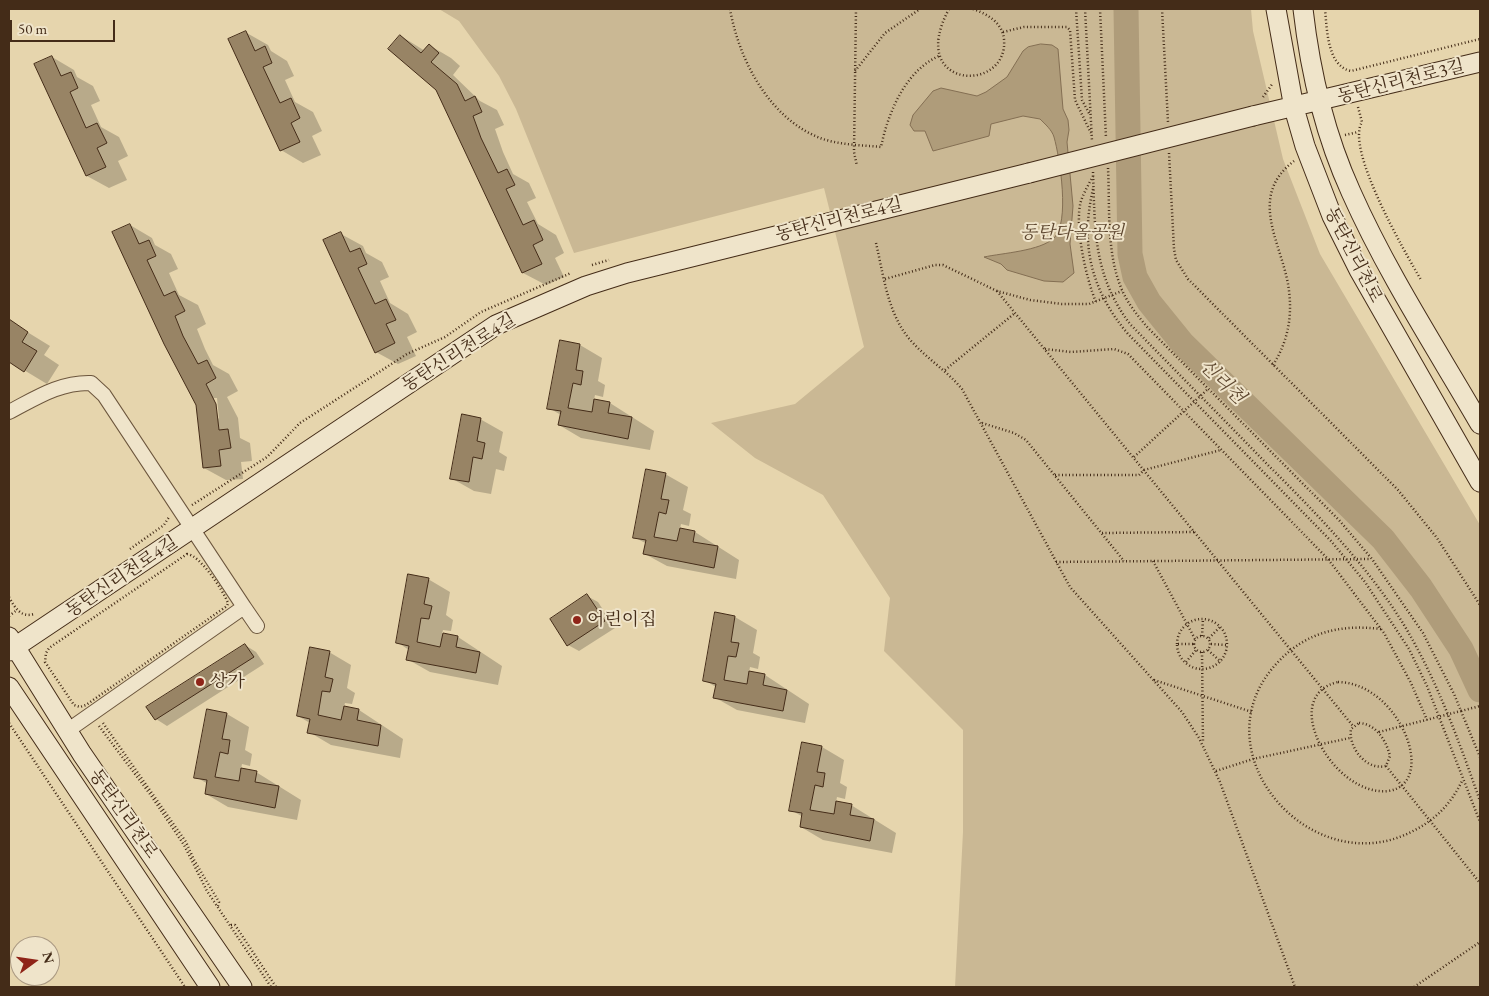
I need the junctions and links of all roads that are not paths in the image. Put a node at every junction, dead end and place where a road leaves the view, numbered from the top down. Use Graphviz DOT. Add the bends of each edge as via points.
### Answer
graph roads {
  1 [pos="1276,9"];
  2 [pos="1303,9"];
  3 [pos="1480,62"];
  4 [pos="1321,102"];
  5 [pos="1255,107"];
  6 [pos="1294,108"];
  7 [pos="9,412"];
  8 [pos="1480,424"];
  9 [pos="1480,482"];
  10 [pos="193,529"];
  11 [pos="244,607"];
  12 [pos="257,626"];
  13 [pos="11,645"];
  14 [pos="9,687"];
  15 [pos="68,731"];
  16 [pos="210,987"];
  17 [pos="242,987"];
  1 -- 6 [label="main road, 동탄신리천로"];
  2 -- 4 [label="main road, 동탄신리천로"];
  3 -- 4 [label="main road, 동탄신리천로3길"];
  4 -- 6 [label="main road, 동탄신리천로3길"];
  4 -- 8 [label="main road, 동탄신리천로" via="1351,191 1397,281"];
  5 -- 6 [label="main road, 동탄신리천로3길"];
  5 -- 10 [label="main road, 동탄신리천로4길, bridge" via="1029,173 628,273 546,302 496,325"];
  6 -- 9 [label="main road, 동탄신리천로" via="1319,185 1344,243"];
  7 -- 10 [label="street" via="60,386 75,382 91,383 104,395"];
  10 -- 11 [label="street"];
  10 -- 13 [label="main road, 동탄신리천로4길"];
  11 -- 12 [label="street"];
  11 -- 15 [label="street"];
  13 -- 15 [label="main road, 동탄신리천로"];
  14 -- 16 [label="main road, 동탄신리천로"];
  15 -- 17 [label="main road, 동탄신리천로"];
}
